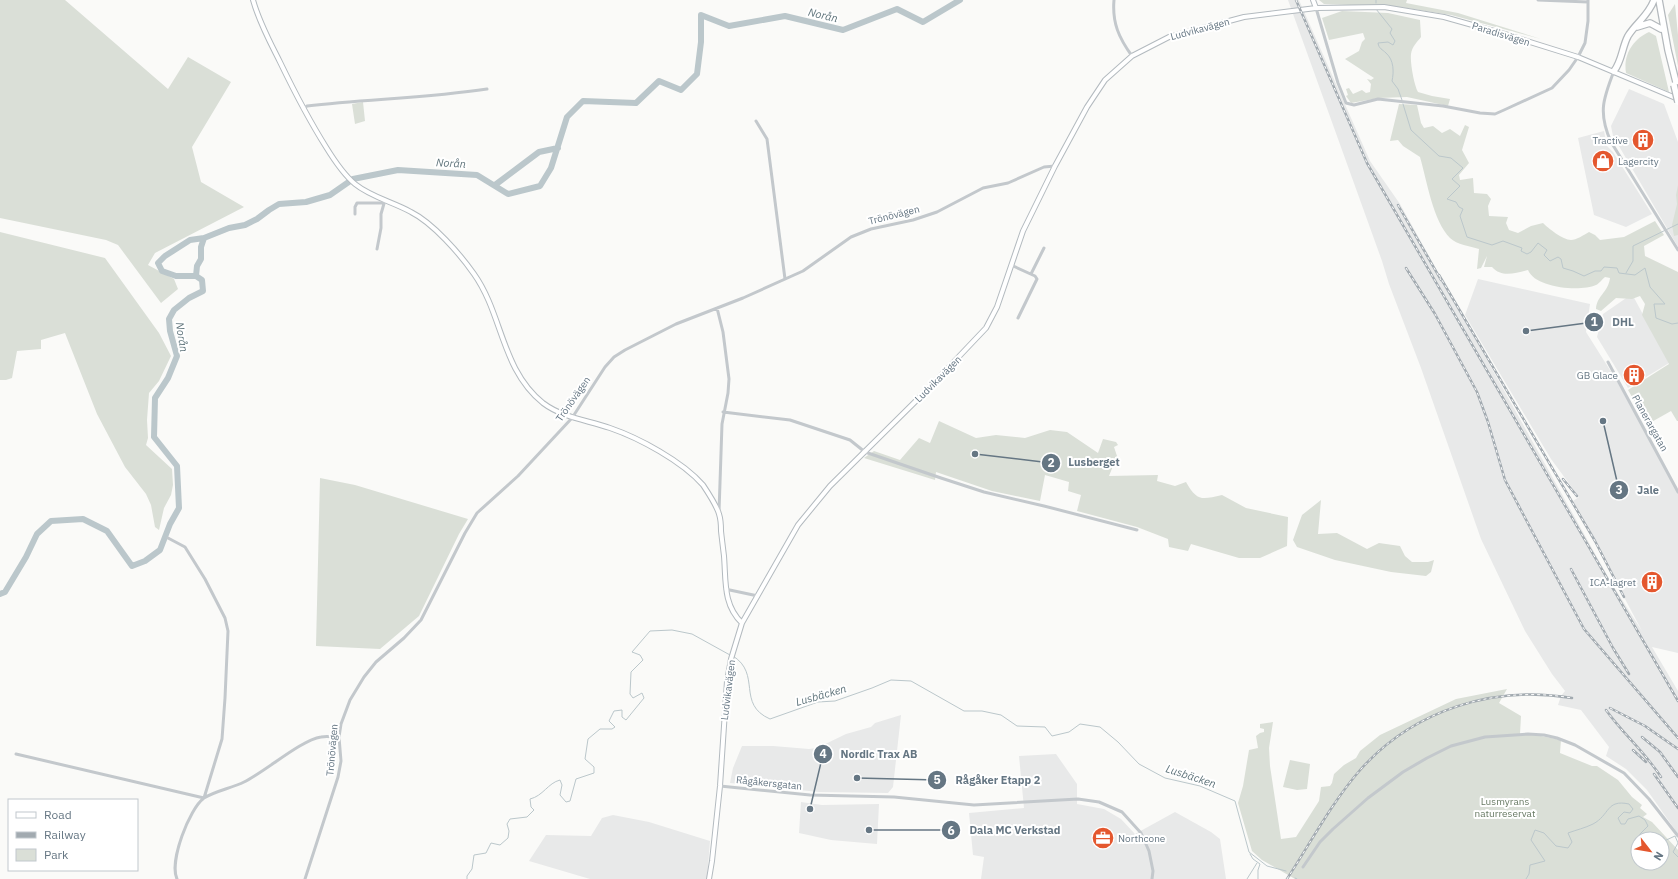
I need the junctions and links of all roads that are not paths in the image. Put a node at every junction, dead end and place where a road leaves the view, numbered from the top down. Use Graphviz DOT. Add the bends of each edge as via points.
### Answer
graph roads {
  1 [pos="253,0"];
  2 [pos="1114,0"];
  3 [pos="1313,0"];
  4 [pos="1538,0"];
  5 [pos="1657,0"];
  6 [pos="1588,1"];
  7 [pos="1316,8"];
  8 [pos="1635,28"];
  9 [pos="1661,29"];
  10 [pos="1132,56"];
  11 [pos="1578,57"];
  12 [pos="1614,71"];
  13 [pos="1676,87"];
  14 [pos="487,89"];
  15 [pos="1678,100"];
  16 [pos="303,109"];
  17 [pos="756,121"];
  18 [pos="1055,166"];
  19 [pos="384,202"];
  20 [pos="355,214"];
  21 [pos="1044,248"];
  22 [pos="377,249"];
  23 [pos="1678,250"];
  24 [pos="1011,265"];
  25 [pos="1031,274"];
  26 [pos="785,279"];
  27 [pos="717,308"];
  28 [pos="1018,318"];
  29 [pos="1608,362"];
  30 [pos="723,412"];
  31 [pos="572,418"];
  32 [pos="865,452"];
  33 [pos="1678,492"];
  34 [pos="719,514"];
  35 [pos="1137,530"];
  36 [pos="168,538"];
  37 [pos="725,589"];
  38 [pos="758,596"];
  39 [pos="742,623"];
  40 [pos="339,737"];
  41 [pos="16,754"];
  42 [pos="720,786"];
  43 [pos="204,798"];
  44 [pos="1678,836"];
  45 [pos="1303,867"];
  46 [pos="177,879"];
  47 [pos="305,879"];
  48 [pos="709,879"];
  49 [pos="1152,879"];
  1 -- 16 [label="street" via="268,39"];
  2 -- 10 [label="street" via="1115,26 1121,41"];
  3 -- 7 [label="street"];
  4 -- 6 [label="street"];
  5 -- 8 [label="highway"];
  5 -- 9 [label="highway"];
  5 -- 13 [label="highway"];
  6 -- 11 [label="street" via="1586,36"];
  7 -- 10 [label="street, Ludvikavägen" via="1244,17 1169,37"];
  7 -- 11 [label="street, Paradisvägen" via="1368,6 1423,12"];
  7 -- 11 [label="street" via="1338,83 1346,103 1354,105 1378,100 1414,102 1495,114 1552,88"];
  8 -- 9 [label="highway" via="1650,23"];
  8 -- 12 [label="highway" via="1628,37"];
  9 -- 13 [label="highway"];
  10 -- 18 [label="street, Ludvikavägen" via="1105,80 1087,106"];
  11 -- 12 [label="street, Paradisvägen"];
  12 -- 15 [label="street, Paradisvägen"];
  12 -- 23 [label="street" via="1603,107 1604,127"];
  13 -- 15 [label="highway, bridge"];
  14 -- 16 [label="street" via="349,101 307,106"];
  16 -- 19 [label="street" via="344,172 357,186"];
  17 -- 26 [label="street" via="767,139"];
  18 -- 24 [label="street, Ludvikavägen"];
  18 -- 26 [label="street, Trönövägen" via="1044,167 1008,182 983,188 937,212 871,229 851,237 803,271"];
  19 -- 20 [label="street" via="357,203"];
  19 -- 22 [label="street"];
  19 -- 31 [label="street" via="408,210 427,222 465,263 484,292 507,353 523,381 546,405"];
  21 -- 25 [label="street"];
  24 -- 25 [label="street"];
  24 -- 32 [label="street, Ludvikavägen" via="997,307 984,332"];
  25 -- 28 [label="street" via="1037,277 1036,282"];
  26 -- 27 [label="street, Trönövägen"];
  27 -- 30 [label="street" via="729,379"];
  27 -- 31 [label="street, Trönövägen" via="676,324 614,358 605,367"];
  29 -- 33 [label="street, Planerargatan"];
  30 -- 32 [label="street" via="790,420 850,440"];
  30 -- 34 [label="street"];
  31 -- 34 [label="street" via="641,440 683,467 703,486"];
  31 -- 40 [label="street, Trönövägen" via="528,466 473,519 421,620 376,662 358,685 343,717"];
  32 -- 35 [label="street" via="984,492"];
  32 -- 38 [label="street, Ludvikavägen" via="830,486 798,525"];
  34 -- 37 [label="street"];
  36 -- 43 [label="street" via="185,547 225,618 228,631 222,739"];
  37 -- 38 [label="street"];
  37 -- 39 [label="street" via="730,607"];
  38 -- 39 [label="street, Ludvikavägen"];
  39 -- 42 [label="street, Ludvikavägen" via="730,659 724,704"];
  40 -- 43 [label="street" via="320,737 302,745 244,782"];
  40 -- 47 [label="street, Trönövägen" via="341,761 338,777"];
  41 -- 43 [label="street"];
  42 -- 48 [label="street, Ludvikavägen"];
  42 -- 49 [label="street, Rågåkersgatan" via="810,795 894,797 974,805 1078,799 1099,802 1122,812 1141,832 1149,851"];
  43 -- 46 [label="street" via="189,820 179,842 174,874"];
  44 -- 45 [label="street" via="1624,773 1566,741 1528,734 1485,737 1451,746 1403,772 1368,798 1320,842"];
}
